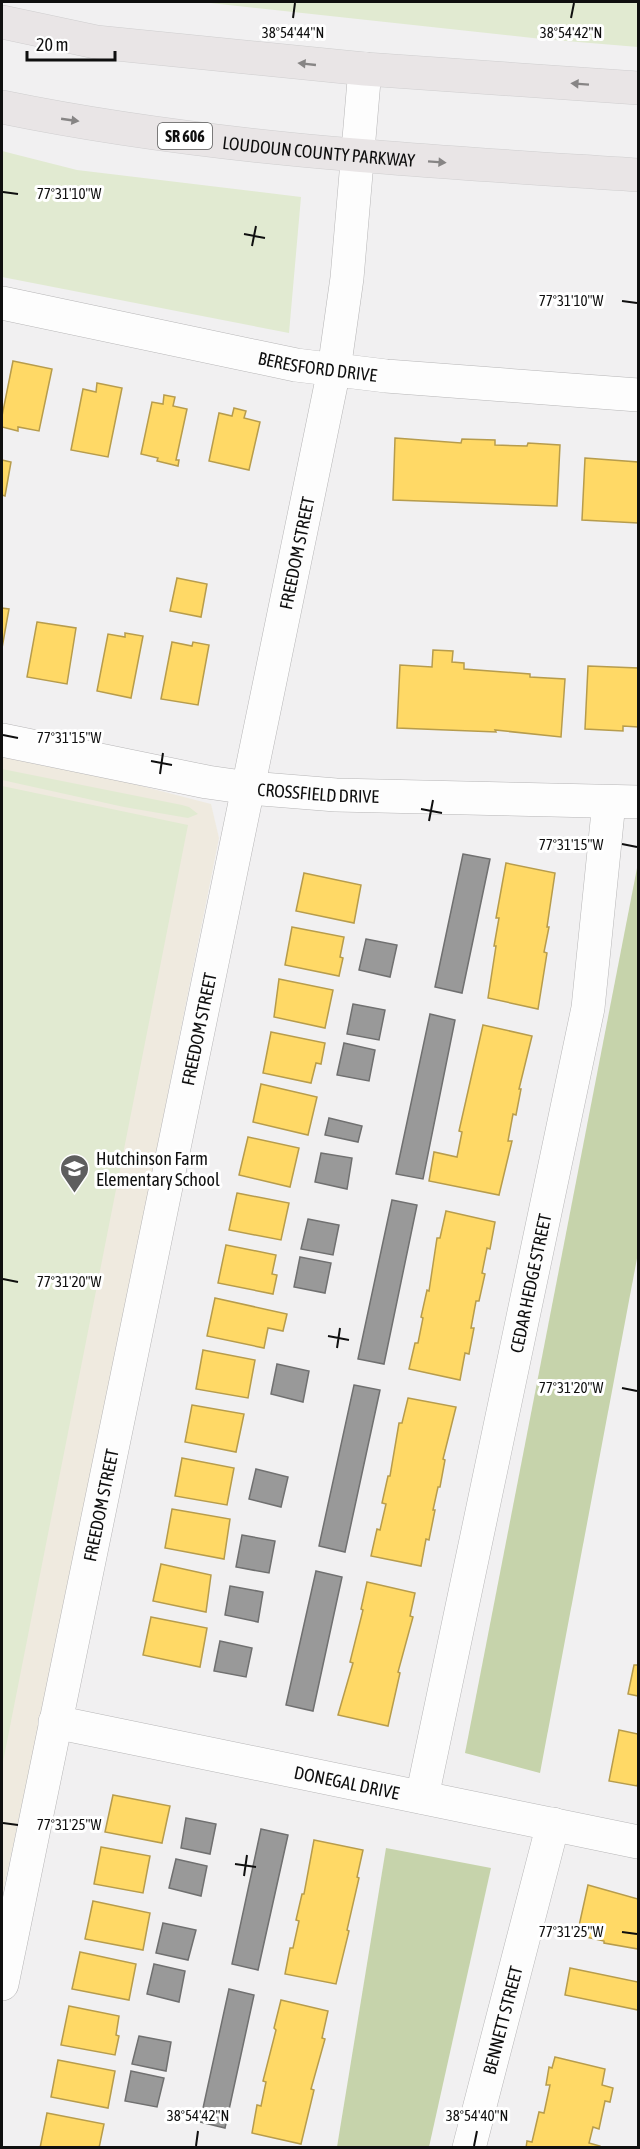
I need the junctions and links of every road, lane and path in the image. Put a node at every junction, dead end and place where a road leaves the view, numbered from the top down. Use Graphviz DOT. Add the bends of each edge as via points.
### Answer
graph roads {
  1 [pos="2,22"];
  2 [pos="365,69"];
  3 [pos="639,88"];
  4 [pos="2,107"];
  5 [pos="358,156"];
  6 [pos="639,175"];
  7 [pos="2,303"];
  8 [pos="334,370"];
  9 [pos="639,395"];
  10 [pos="2,740"];
  11 [pos="249,788"];
  12 [pos="624,802"];
  13 [pos="56,1722"];
  14 [pos="422,1797"];
  15 [pos="553,1824"];
  16 [pos="639,1842"];
  17 [pos="2,1984"];
  18 [pos="469,2148"];
  2 -- 1 [label="main road, one-way" via="96,42"];
  3 -- 2 [label="main road, one-way"];
  2 -- 5 [label="street, FREEDOM STREET"];
  4 -- 5 [label="main road, LOUDOUN COUNTY PARKWAY / SR 606, one-way" via="157,132"];
  5 -- 6 [label="main road, LOUDOUN COUNTY PARKWAY / SR 606, one-way"];
  5 -- 8 [label="street, FREEDOM STREET"];
  7 -- 8 [label="street, BERESFORD DRIVE"];
  8 -- 9 [label="street, BERESFORD DRIVE"];
  8 -- 11 [label="street, FREEDOM STREET"];
  10 -- 11 [label="street, CROSSFIELD DRIVE"];
  11 -- 12 [label="street, CROSSFIELD DRIVE" via="336,795"];
  11 -- 13 [label="street, FREEDOM STREET"];
  12 -- 14 [label="street, CEDAR HEDGE STREET" via="588,1008"];
  13 -- 14 [label="street, DONEGAL DRIVE"];
  13 -- 17 [label="street, FREEDOM STREET"];
  14 -- 15 [label="street, DONEGAL DRIVE"];
  15 -- 16 [label="street, DONEGAL DRIVE"];
  15 -- 18 [label="street, BENNETT STREET"];
}
